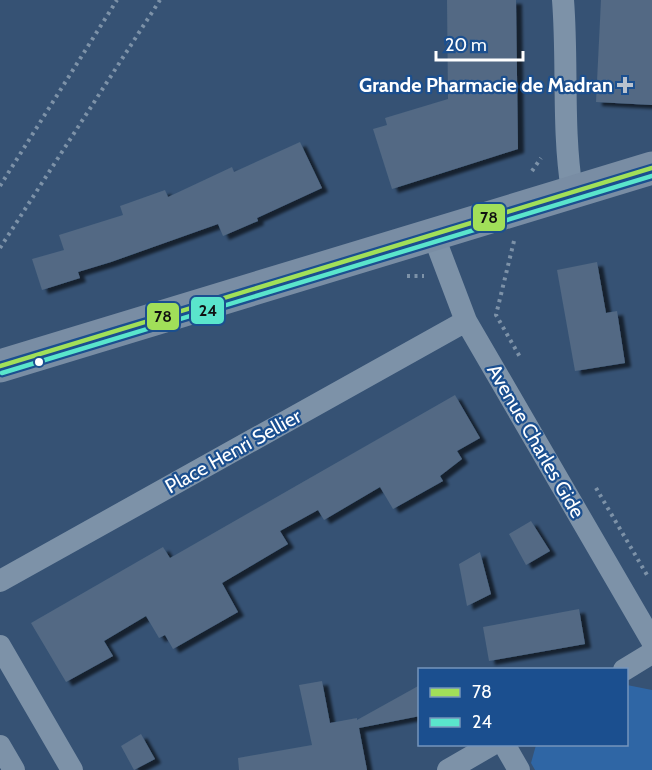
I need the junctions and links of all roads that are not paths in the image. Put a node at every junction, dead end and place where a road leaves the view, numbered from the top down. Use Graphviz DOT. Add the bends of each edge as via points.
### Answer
graph roads {
  1 [pos="563,0"];
  2 [pos="652,168"];
  3 [pos="572,191"];
  4 [pos="433,234"];
  5 [pos="466,321"];
  6 [pos="0,366"];
  7 [pos="0,582"];
  8 [pos="652,641"];
  9 [pos="0,646"];
  10 [pos="652,653"];
  11 [pos="626,668"];
  12 [pos="0,746"];
  13 [pos="490,746"];
  14 [pos="505,746"];
  15 [pos="14,770"];
  16 [pos="72,770"];
  17 [pos="448,770"];
  18 [pos="519,770"];
  1 -- 3 [label="street" via="567,159"];
  2 -- 3 [label="main road"];
  3 -- 4 [label="main road"];
  4 -- 5 [label="street, Avenue Charles Gide"];
  4 -- 6 [label="main road"];
  5 -- 7 [label="street, Place Henri Sellier"];
  5 -- 8 [label="street, Avenue Charles Gide"];
  9 -- 16 [label="street"];
  10 -- 11 [label="street"];
  12 -- 15 [label="street"];
  13 -- 17 [label="street"];
  14 -- 18 [label="street"];
}
